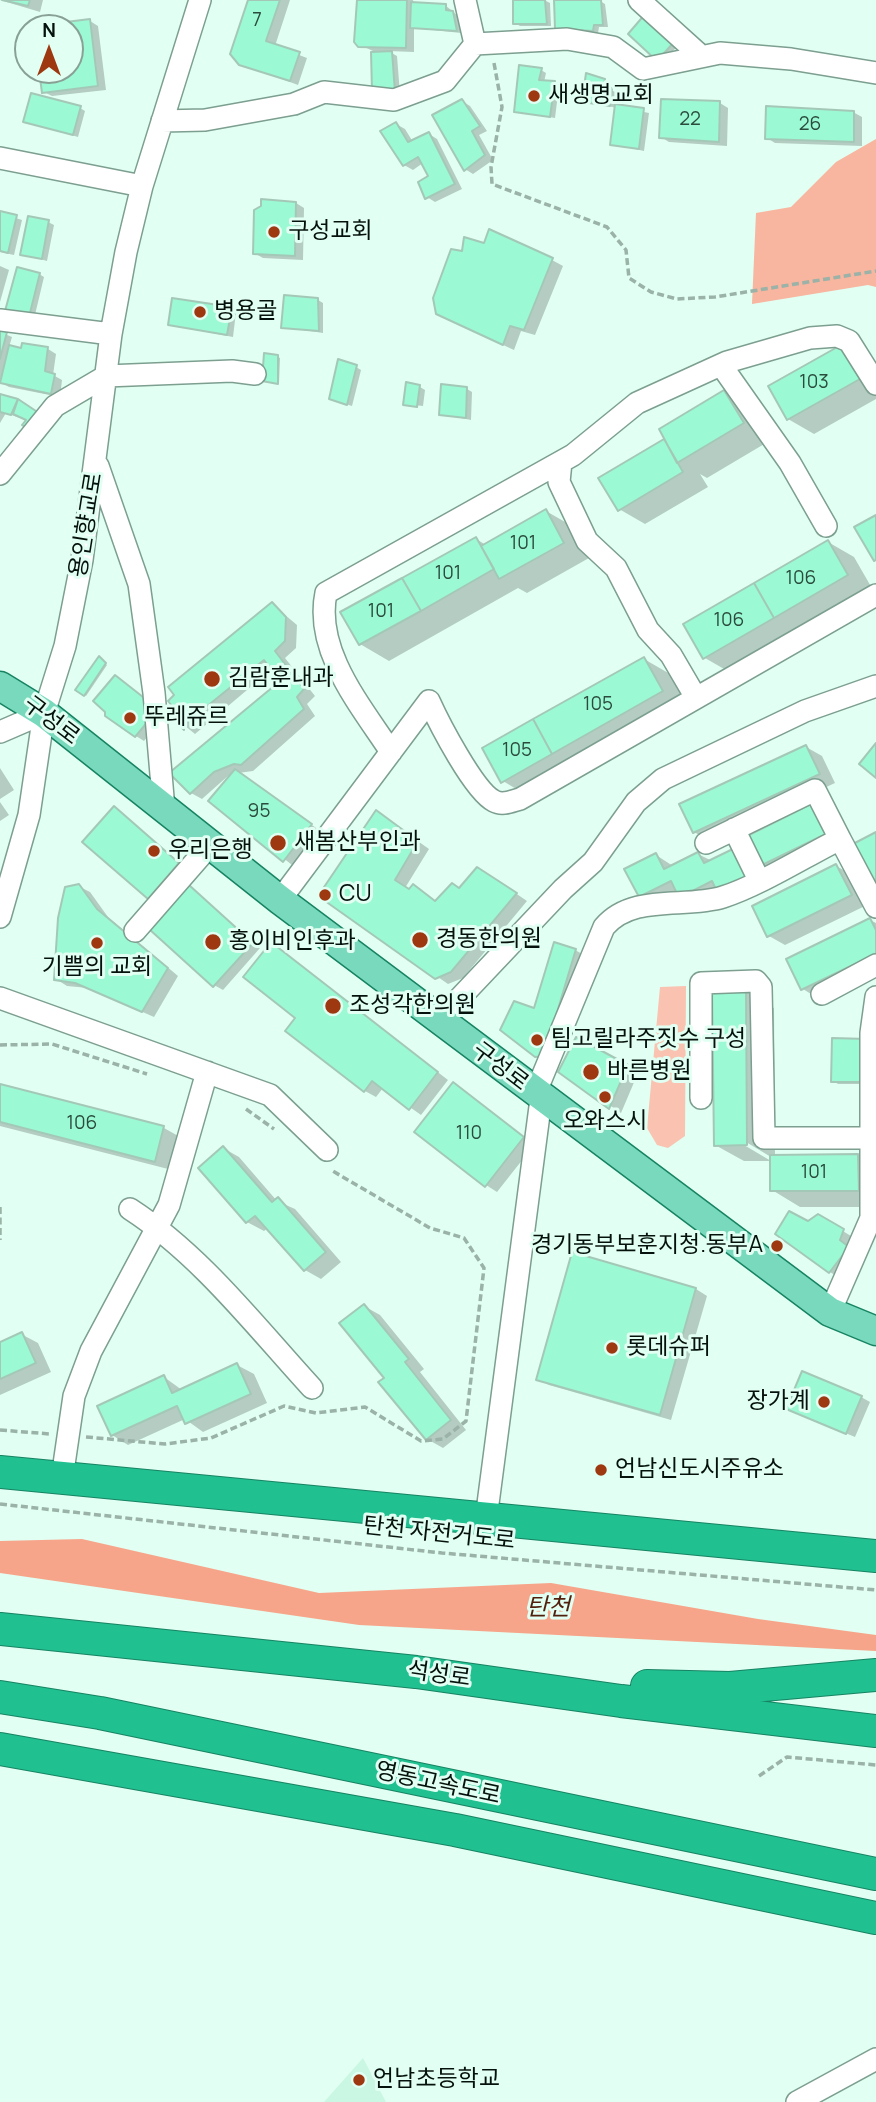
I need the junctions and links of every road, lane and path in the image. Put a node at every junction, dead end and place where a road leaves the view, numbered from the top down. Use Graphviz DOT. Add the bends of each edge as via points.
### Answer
graph roads {
  1 [pos="200,0"];
  2 [pos="465,0"];
  3 [pos="639,0"];
  4 [pos="482,44"];
  5 [pos="701,56"];
  6 [pos="876,72"];
  7 [pos="162,121"];
  8 [pos="0,158"];
  9 [pos="142,186"];
  10 [pos="876,271"];
  11 [pos="0,320"];
  12 [pos="111,334"];
  13 [pos="721,365"];
  14 [pos="256,374"];
  15 [pos="106,376"];
  16 [pos="876,384"];
  17 [pos="97,462"];
  18 [pos="561,462"];
  19 [pos="0,474"];
  20 [pos="826,526"];
  21 [pos="876,595"];
  22 [pos="0,686"];
  23 [pos="876,686"];
  24 [pos="695,696"];
  25 [pos="44,713"];
  26 [pos="0,732"];
  27 [pos="391,752"];
  28 [pos="164,809"];
  29 [pos="734,829"];
  30 [pos="840,838"];
  31 [pos="706,843"];
  32 [pos="210,845"];
  33 [pos="19,850"];
  34 [pos="0,863"];
  35 [pos="759,880"];
  36 [pos="280,900"];
  37 [pos="876,907"];
  38 [pos="0,917"];
  39 [pos="135,931"];
  40 [pos="876,965"];
  41 [pos="822,994"];
  42 [pos="876,997"];
  43 [pos="0,998"];
  44 [pos="438,1021"];
  45 [pos="0,1045"];
  46 [pos="207,1072"];
  47 [pos="151,1076"];
  48 [pos="874,1083"];
  49 [pos="538,1096"];
  50 [pos="701,1098"];
  51 [pos="237,1102"];
  52 [pos="281,1135"];
  53 [pos="874,1138"];
  54 [pos="327,1158"];
  55 [pos="0,1207"];
  56 [pos="130,1209"];
  57 [pos="874,1218"];
  58 [pos="157,1227"];
  59 [pos="0,1240"];
  60 [pos="830,1312"];
  61 [pos="876,1332"];
  62 [pos="312,1388"];
  63 [pos="0,1430"];
  64 [pos="68,1435"];
  65 [pos="0,1472"];
  66 [pos="62,1478"];
  67 [pos="0,1504"];
  68 [pos="486,1519"];
  69 [pos="876,1556"];
  70 [pos="876,1590"];
  71 [pos="0,1629"];
  72 [pos="416,1671"];
  73 [pos="876,1675"];
  74 [pos="0,1697"];
  75 [pos="876,1731"];
  76 [pos="0,1749"];
  77 [pos="876,1765"];
  78 [pos="759,1776"];
  79 [pos="876,1874"];
  80 [pos="876,1917"];
  81 [pos="876,2059"];
  82 [pos="797,2102"];
  1 -- 7 [label="street, 용인향교로"];
  2 -- 4 [label="street"];
  3 -- 5 [label="street"];
  4 -- 5 [label="street" via="567,39 613,47 643,69"];
  4 -- 7 [label="street" via="445,81 394,100 324,92 294,104 205,120"];
  4 -- 10 [label="path" via="502,107 492,184 607,227 626,250 629,278 652,292 677,299 715,297"];
  5 -- 6 [label="street" via="720,53 791,59"];
  7 -- 9 [label="street, 용인향교로"];
  8 -- 9 [label="street"];
  9 -- 12 [label="street, 용인향교로"];
  11 -- 12 [label="street"];
  12 -- 15 [label="street, 용인향교로"];
  13 -- 16 [label="street" via="810,338 837,336 849,341"];
  13 -- 18 [label="street" via="637,403"];
  13 -- 20 [label="street" via="790,463"];
  14 -- 15 [label="street"];
  15 -- 17 [label="street, 용인향교로"];
  15 -- 19 [label="street" via="55,406"];
  17 -- 25 [label="street, 용인향교로" via="65,646"];
  17 -- 28 [label="street" via="139,584"];
  18 -- 24 [label="street" via="559,482 587,541 616,568 648,630 671,655"];
  18 -- 27 [label="street" via="326,593 322,613 334,660"];
  21 -- 24 [label="street"];
  22 -- 25 [label="main road, 구성로"];
  23 -- 44 [label="street" via="783,721 663,779 636,802 593,862"];
  24 -- 27 [label="street" via="520,799 504,803 493,801 481,788 443,733 429,701"];
  25 -- 26 [label="street"];
  25 -- 28 [label="main road, 구성로"];
  25 -- 33 [label="street, 용인향교로" via="29,815"];
  27 -- 36 [label="street"];
  28 -- 32 [label="main road, 구성로"];
  29 -- 30 [label="street" via="815,790"];
  29 -- 31 [label="street"];
  29 -- 35 [label="street"];
  30 -- 35 [label="street"];
  30 -- 37 [label="street"];
  32 -- 36 [label="main road, 구성로"];
  32 -- 39 [label="street"];
  33 -- 34 [label="street"];
  33 -- 38 [label="street, 용인향교로"];
  35 -- 49 [label="street" via="724,897 638,907 611,919"];
  36 -- 44 [label="main road, 구성로"];
  40 -- 41 [label="street"];
  42 -- 48 [label="street" via="871,1033"];
  43 -- 46 [label="street"];
  44 -- 49 [label="main road, 구성로"];
  45 -- 47 [label="path" via="52,1044"];
  46 -- 54 [label="street" via="270,1095"];
  46 -- 58 [label="street" via="169,1205"];
  48 -- 53 [label="street"];
  49 -- 60 [label="main road, 구성로"];
  49 -- 68 [label="street"];
  50 -- 53 [label="street" via="701,981 756,981 761,987 764,1138"];
  51 -- 52 [label="path"];
  53 -- 57 [label="street"];
  54 -- 64 [label="path" via="348,1183 430,1228 464,1238 484,1268 466,1421 443,1439 421,1441 365,1407 316,1413 284,1406 211,1438 165,1444"];
  55 -- 59 [label="path"];
  56 -- 58 [label="street"];
  57 -- 60 [label="street"];
  58 -- 62 [label="street"];
  58 -- 64 [label="street" via="91,1351 74,1396"];
  60 -- 61 [label="main road, 구성로"];
  63 -- 64 [label="path"];
  64 -- 66 [label="street"];
  65 -- 66 [label="highway"];
  66 -- 68 [label="highway"];
  67 -- 70 [label="path, 탄천 자전거도로" via="442,1553"];
  68 -- 69 [label="highway"];
  71 -- 72 [label="highway, 석성로"];
  72 -- 73 [label="highway" via="514,1668 628,1685 730,1688"];
  72 -- 75 [label="highway, 석성로"];
  74 -- 79 [label="highway, 영동고속도로" via="100,1713"];
  76 -- 80 [label="highway, 영동고속도로" via="455,1830"];
  77 -- 78 [label="path" via="787,1757"];
  81 -- 82 [label="street"];
}
